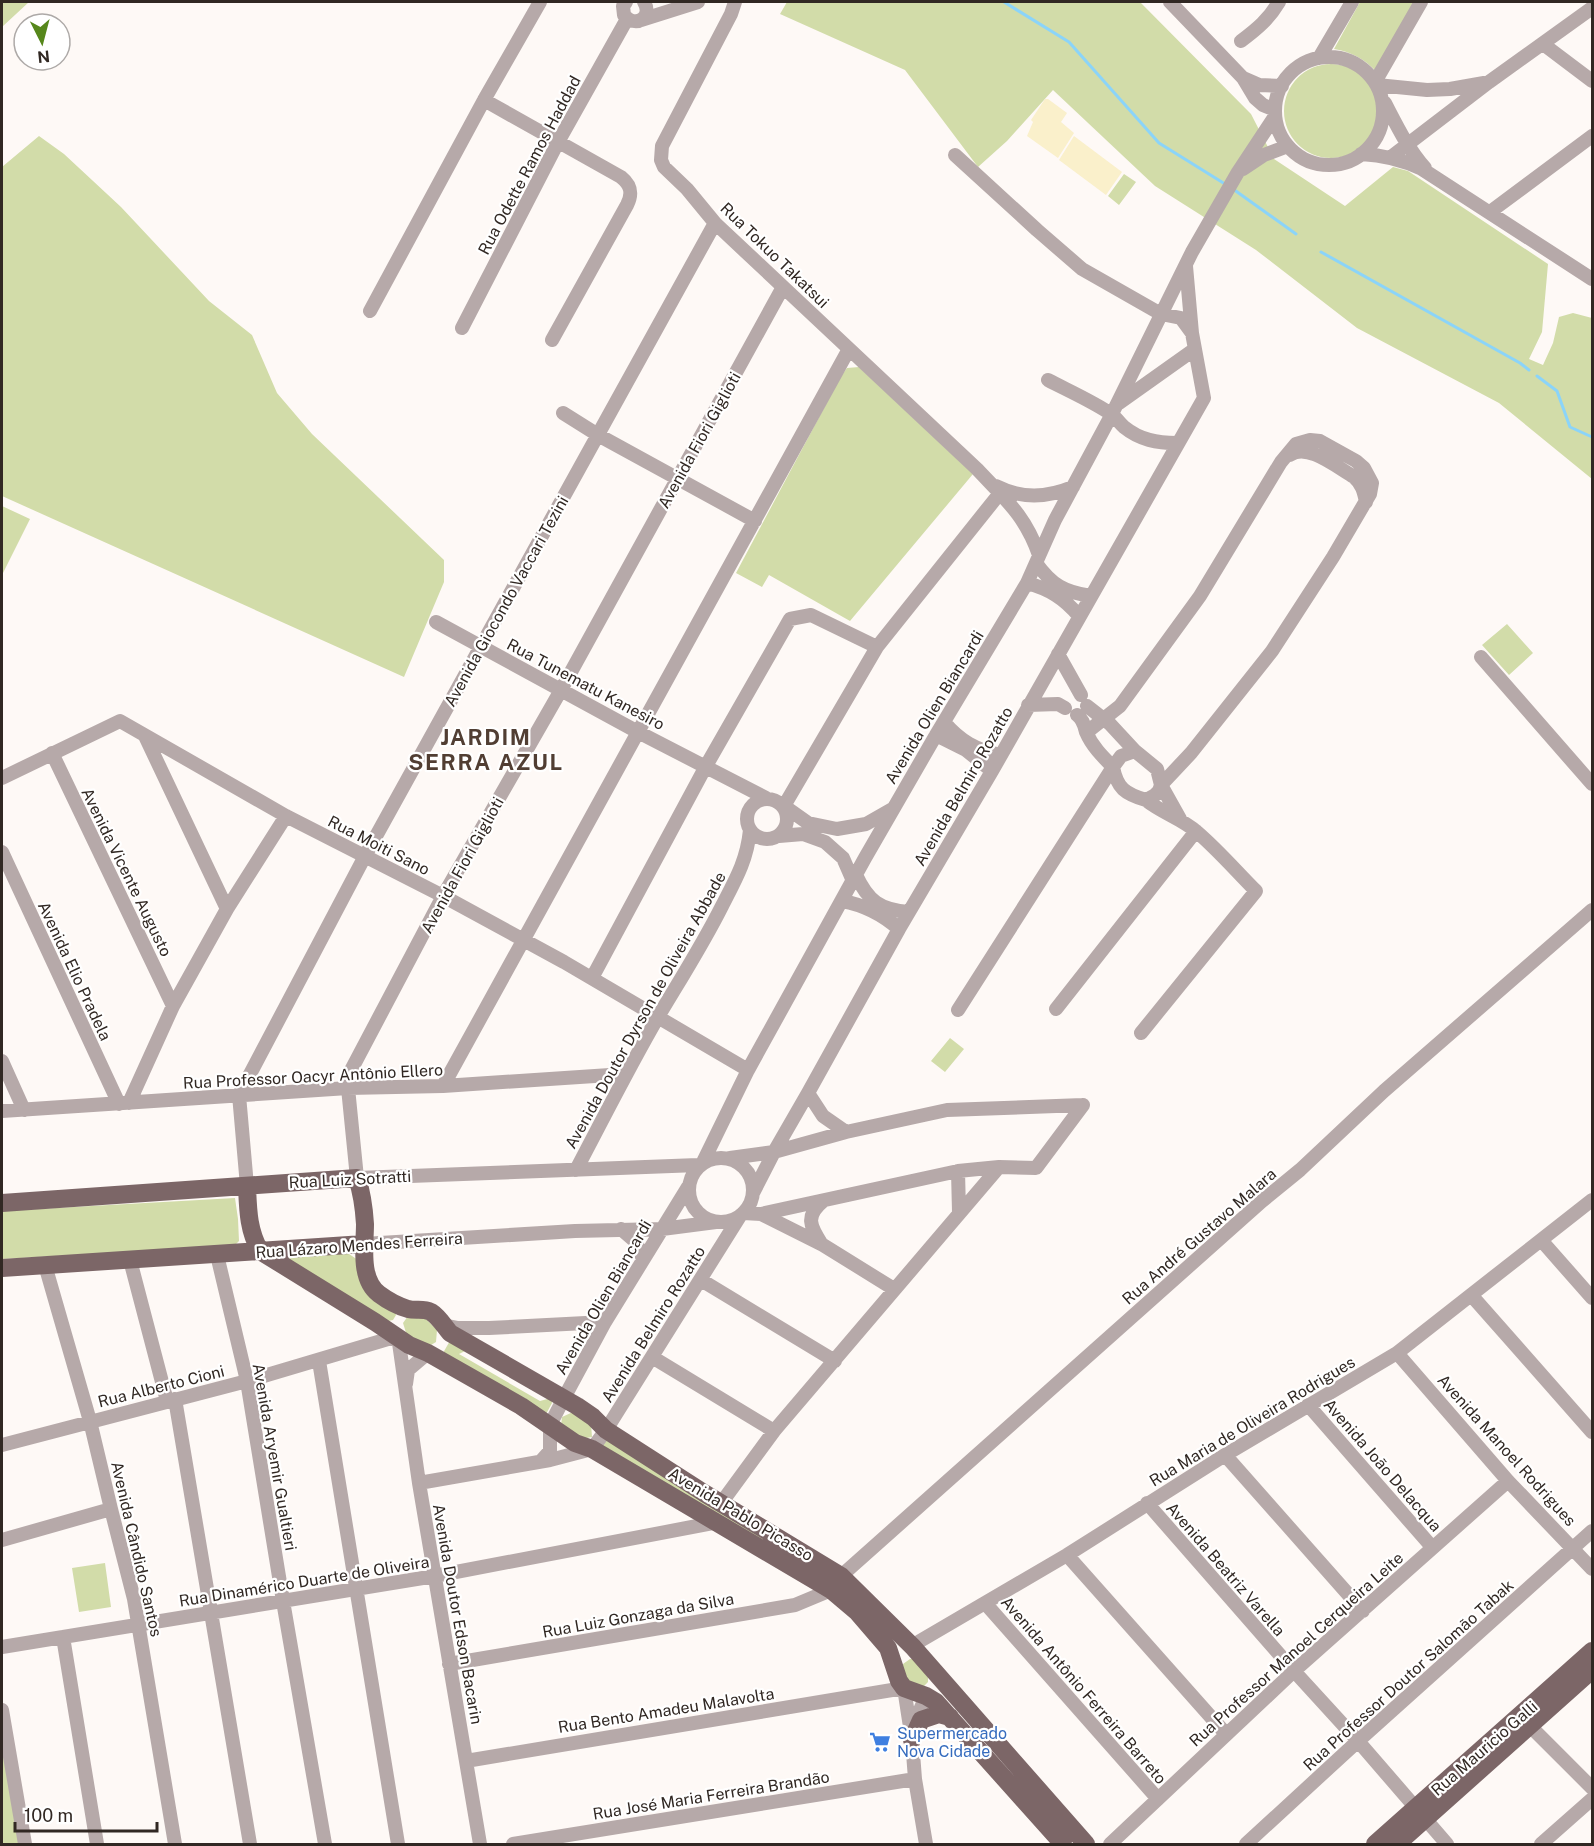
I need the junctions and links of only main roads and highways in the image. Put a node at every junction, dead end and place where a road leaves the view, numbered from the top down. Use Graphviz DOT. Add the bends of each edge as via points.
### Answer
graph roads {
  1 [pos="357,1178"];
  2 [pos="247,1186"];
  3 [pos="2,1203"];
  4 [pos="364,1244"];
  5 [pos="260,1251"];
  6 [pos="2,1268"];
  7 [pos="410,1309"];
  8 [pos="446,1329"];
  9 [pos="398,1336"];
  10 [pos="428,1353"];
  11 [pos="836,1583"];
  12 [pos="913,1647"];
  13 [pos="1593,1651"];
  14 [pos="895,1667"];
  15 [pos="1593,1670"];
  16 [pos="935,1674"];
  17 [pos="926,1696"];
  18 [pos="950,1717"];
  19 [pos="1525,1721"];
  20 [pos="912,1740"];
  21 [pos="1421,1814"];
  22 [pos="1062,1845"];
  23 [pos="1086,1845"];
  24 [pos="1374,1845"];
  25 [pos="1397,1845"];
  1 -- 2 [label="main road, Rua Luiz Sotratti"];
  1 -- 4 [label="main road, Avenida Fiori Giglioti" via="362,1195"];
  2 -- 3 [label="main road, Rua Luiz Sotratti"];
  2 -- 5 [label="main road" via="249,1221"];
  4 -- 5 [label="main road, Rua Lázaro Mendes Ferreira"];
  4 -- 7 [label="main road, Avenida Pablo Picasso" via="366,1273 372,1287"];
  5 -- 6 [label="main road, Rua Lázaro Mendes Ferreira"];
  5 -- 9 [label="main road, Avenida Pablo Picasso"];
  7 -- 8 [label="main road, Avenida Pablo Picasso" via="430,1311"];
  7 -- 9 [label="main road" via="398,1327"];
  8 -- 10 [label="main road" via="445,1341"];
  8 -- 11 [label="main road, Avenida Pablo Picasso" via="564,1398"];
  9 -- 10 [label="main road, Avenida Pablo Picasso"];
  10 -- 11 [label="main road, Avenida Pablo Picasso" via="574,1443 592,1449 718,1522"];
  11 -- 12 [label="main road, Avenida Pablo Picasso"];
  11 -- 14 [label="main road, Avenida Pablo Picasso" via="888,1648"];
  12 -- 14 [label="main road"];
  12 -- 16 [label="main road, Avenida Pablo Picasso"];
  13 -- 19 [label="main road, Rua Mauricio Galli"];
  14 -- 17 [label="main road, Avenida Pablo Picasso" via="904,1688"];
  15 -- 19 [label="main road, Rua Mauricio Galli"];
  16 -- 17 [label="main road"];
  16 -- 23 [label="main road, Avenida Pablo Picasso"];
  17 -- 18 [label="main road"];
  18 -- 20 [label="main road" via="939,1714 921,1720"];
  18 -- 22 [label="main road"];
  19 -- 21 [label="main road, Rua Mauricio Galli"];
  21 -- 24 [label="main road, Rua Mauricio Galli"];
  21 -- 25 [label="main road, Rua Mauricio Galli"];
}
